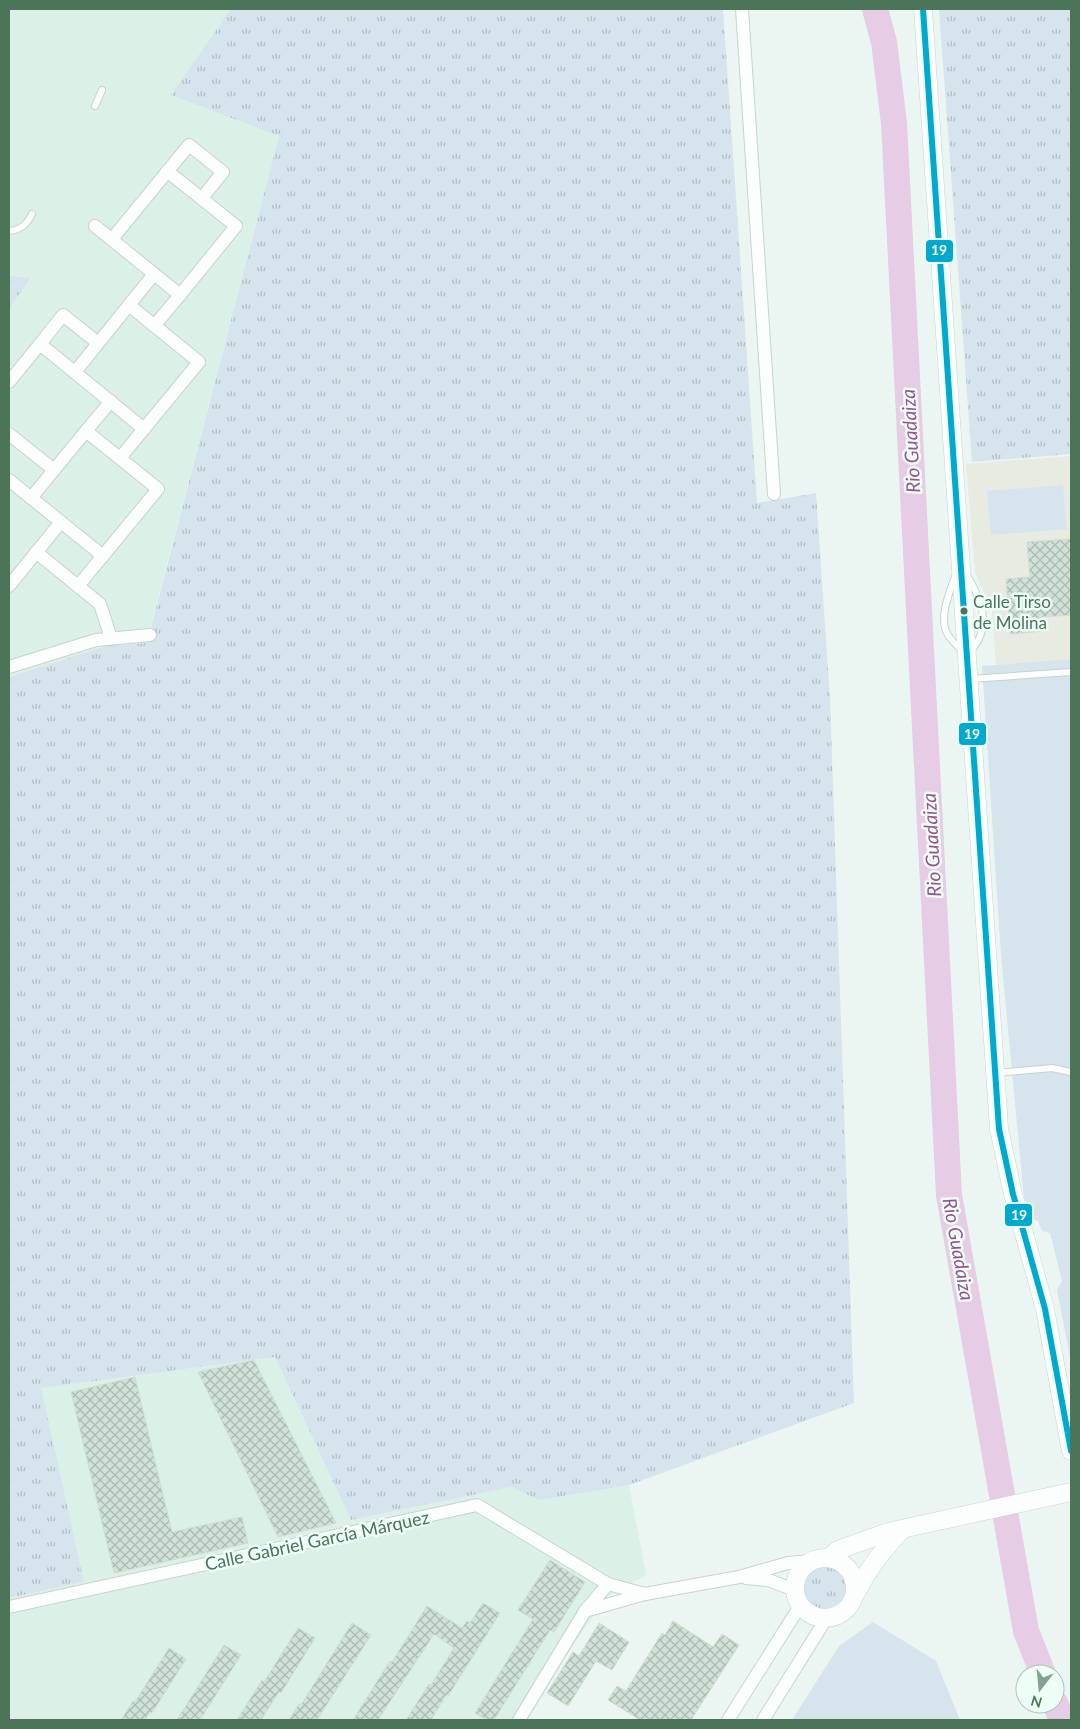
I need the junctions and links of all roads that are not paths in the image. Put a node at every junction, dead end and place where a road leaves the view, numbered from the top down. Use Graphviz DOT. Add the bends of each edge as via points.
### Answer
graph roads {
  1 [pos="742,9"];
  2 [pos="923,9"];
  3 [pos="102,90"];
  4 [pos="96,106"];
  5 [pos="168,171"];
  6 [pos="202,198"];
  7 [pos="32,214"];
  8 [pos="95,226"];
  9 [pos="9,231"];
  10 [pos="112,239"];
  11 [pos="154,274"];
  12 [pos="180,294"];
  13 [pos="129,305"];
  14 [pos="154,326"];
  15 [pos="98,343"];
  16 [pos="40,344"];
  17 [pos="74,372"];
  18 [pos="9,382"];
  19 [pos="111,401"];
  20 [pos="144,428"];
  21 [pos="86,431"];
  22 [pos="10,437"];
  23 [pos="120,458"];
  24 [pos="54,470"];
  25 [pos="9,480"];
  26 [pos="774,494"];
  27 [pos="31,498"];
  28 [pos="60,522"];
  29 [pos="36,552"];
  30 [pos="103,556"];
  31 [pos="9,586"];
  32 [pos="78,586"];
  33 [pos="150,636"];
  34 [pos="111,638"];
  35 [pos="9,667"];
  36 [pos="1071,672"];
  37 [pos="969,679"];
  38 [pos="1071,1072"];
  39 [pos="995,1073"];
  40 [pos="1071,1451"];
  41 [pos="1071,1492"];
  42 [pos="900,1531"];
  43 [pos="829,1558"];
  44 [pos="812,1561"];
  45 [pos="739,1577"];
  46 [pos="608,1584"];
  47 [pos="645,1594"];
  48 [pos="855,1595"];
  49 [pos="798,1598"];
  50 [pos="9,1607"];
  51 [pos="585,1611"];
  52 [pos="826,1619"];
  53 [pos="519,1720"];
  54 [pos="728,1720"];
  55 [pos="763,1720"];
  1 -- 26 [label="street"];
  2 -- 37 [label="street"];
  3 -- 4 [label="lane"];
  5 -- 6 [label="street"];
  5 -- 6 [label="street" via="189,145 223,172"];
  5 -- 10 [label="street"];
  6 -- 12 [label="street" via="236,226"];
  7 -- 9 [label="lane" via="27,223"];
  8 -- 10 [label="street"];
  10 -- 11 [label="street"];
  11 -- 12 [label="street"];
  11 -- 13 [label="street"];
  12 -- 14 [label="street"];
  13 -- 14 [label="street"];
  13 -- 15 [label="street"];
  14 -- 20 [label="street" via="199,362"];
  15 -- 16 [label="street" via="63,315"];
  15 -- 17 [label="street"];
  16 -- 17 [label="street"];
  16 -- 18 [label="street"];
  17 -- 19 [label="street"];
  19 -- 20 [label="street"];
  19 -- 21 [label="street"];
  20 -- 23 [label="street"];
  21 -- 23 [label="street"];
  21 -- 24 [label="street"];
  22 -- 24 [label="street"];
  23 -- 30 [label="street" via="158,489"];
  24 -- 27 [label="street"];
  25 -- 27 [label="street"];
  27 -- 28 [label="street"];
  28 -- 29 [label="street"];
  28 -- 30 [label="street"];
  29 -- 31 [label="street"];
  29 -- 32 [label="street"];
  30 -- 32 [label="street"];
  32 -- 34 [label="street" via="100,604"];
  33 -- 34 [label="street"];
  34 -- 35 [label="street"];
  36 -- 37 [label="lane"];
  37 -- 39 [label="street"];
  38 -- 39 [label="lane" via="1052,1068"];
  39 -- 40 [label="street" via="999,1129 1013,1194 1045,1309"];
  41 -- 42 [label="street"];
  42 -- 43 [label="street" via="888,1532 838,1550"];
  42 -- 48 [label="street" via="881,1552"];
  43 -- 44 [label="street"];
  43 -- 48 [label="street" via="838,1560 851,1571"];
  44 -- 45 [label="street" via="788,1563"];
  44 -- 49 [label="street" via="799,1573 796,1581"];
  45 -- 47 [label="street"];
  45 -- 49 [label="street" via="768,1580"];
  46 -- 47 [label="street, Calle Gabriel García Márquez"];
  46 -- 50 [label="street, Calle Gabriel García Márquez" via="477,1505"];
  46 -- 51 [label="street"];
  47 -- 51 [label="street"];
  48 -- 52 [label="street" via="845,1612"];
  49 -- 52 [label="street" via="812,1616"];
  49 -- 54 [label="street"];
  51 -- 53 [label="street"];
  52 -- 55 [label="street"];
}
